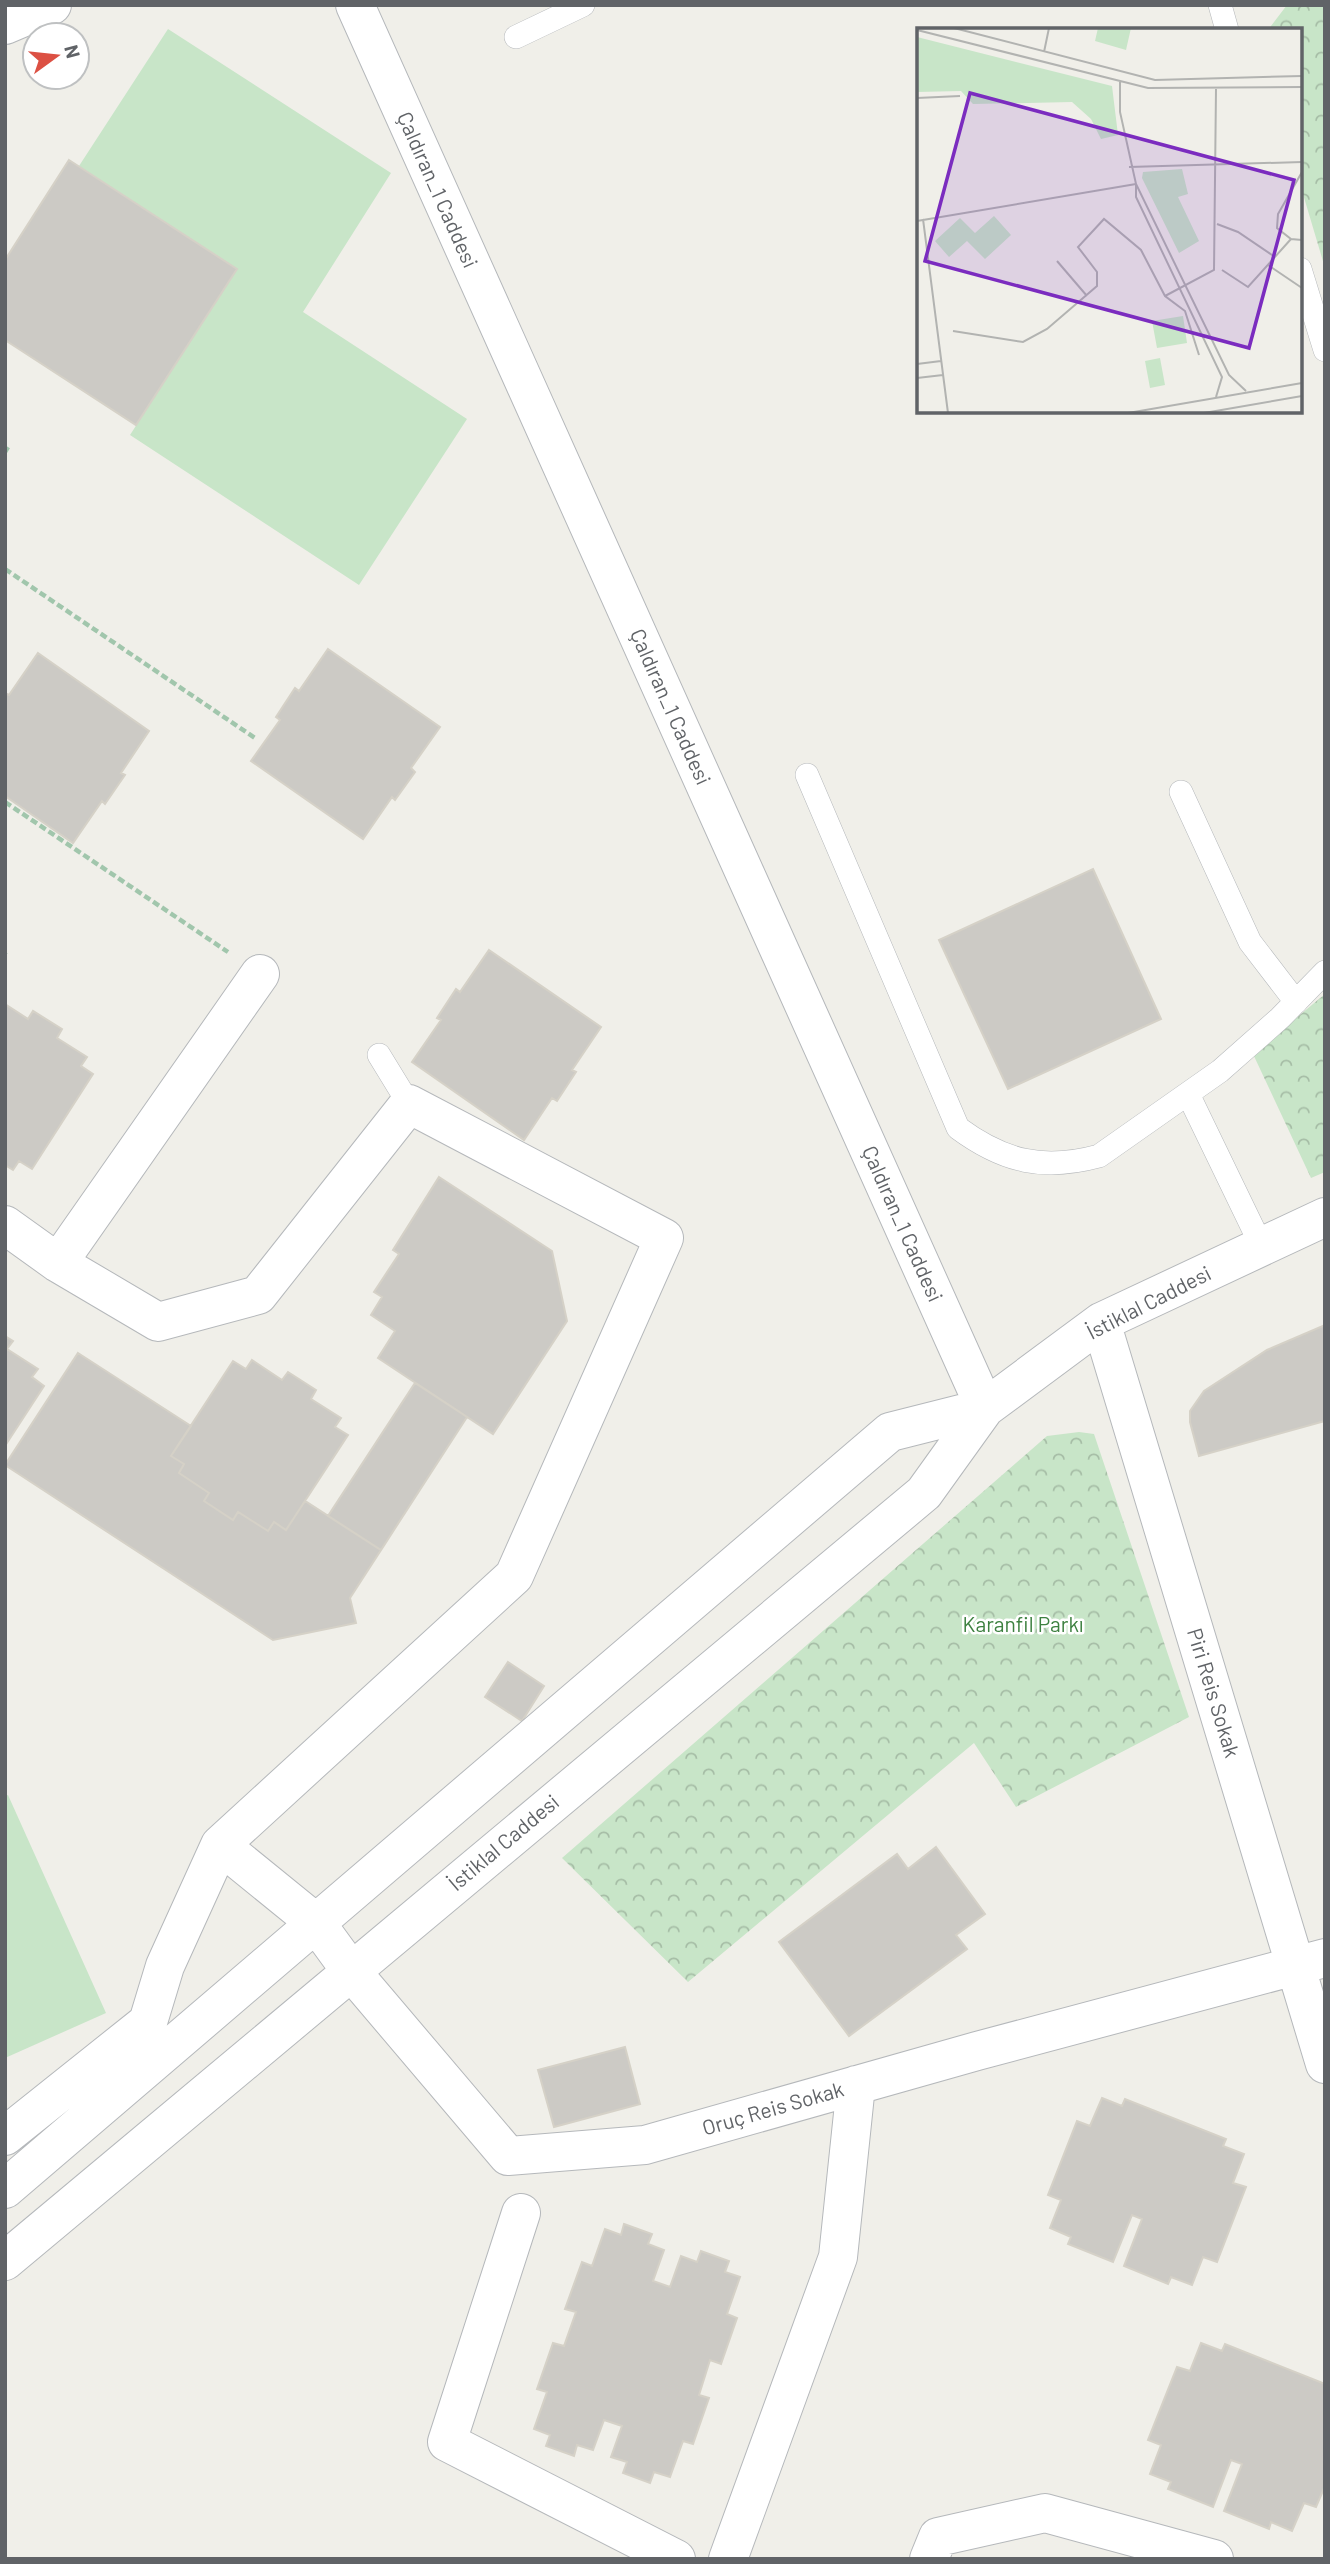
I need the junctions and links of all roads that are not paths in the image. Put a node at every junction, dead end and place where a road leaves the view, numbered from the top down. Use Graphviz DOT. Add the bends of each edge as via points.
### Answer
graph roads {
  1 [pos="52,5"];
  2 [pos="355,5"];
  3 [pos="583,5"];
  4 [pos="1220,5"];
  5 [pos="5,25"];
  6 [pos="1226,28"];
  7 [pos="516,37"];
  8 [pos="1302,275"];
  9 [pos="1325,349"];
  10 [pos="807,775"];
  11 [pos="1181,792"];
  12 [pos="1325,972"];
  13 [pos="260,974"];
  14 [pos="1296,1002"];
  15 [pos="379,1055"];
  16 [pos="1188,1094"];
  17 [pos="409,1104"];
  18 [pos="1325,1217"];
  19 [pos="5,1225"];
  20 [pos="1262,1247"];
  21 [pos="58,1263"];
  22 [pos="1101,1322"];
  23 [pos="985,1408"];
  24 [pos="220,1845"];
  25 [pos="316,1923"];
  26 [pos="1310,1963"];
  27 [pos="351,1971"];
  28 [pos="1325,2064"];
  29 [pos="856,2085"];
  30 [pos="5,2136"];
  31 [pos="5,2189"];
  32 [pos="521,2213"];
  33 [pos="5,2261"];
  34 [pos="655,2554"];
  35 [pos="728,2559"];
  36 [pos="929,2559"];
  37 [pos="1214,2559"];
  1 -- 5 [label="street"];
  2 -- 23 [label="street, Çaldıran_1 Caddesi"];
  3 -- 7 [label="lane"];
  4 -- 6 [label="lane"];
  8 -- 9 [label="lane"];
  10 -- 16 [label="lane" via="958,1128 1003,1155 1028,1162 1076,1162 1099,1156"];
  11 -- 14 [label="lane" via="1250,942"];
  12 -- 14 [label="lane"];
  13 -- 21 [label="street"];
  14 -- 16 [label="lane"];
  15 -- 17 [label="lane"];
  16 -- 20 [label="lane"];
  17 -- 21 [label="street" via="258,1295 158,1322"];
  17 -- 24 [label="street" via="664,1238 514,1576"];
  18 -- 20 [label="street, İstiklal Caddesi"];
  19 -- 21 [label="street"];
  20 -- 22 [label="street, İstiklal Caddesi"];
  22 -- 23 [label="street, İstiklal Caddesi"];
  22 -- 26 [label="street, Piri Reis Sokak"];
  23 -- 25 [label="street, İstiklal Caddesi" via="890,1432"];
  23 -- 27 [label="street, İstiklal Caddesi" via="924,1493"];
  24 -- 25 [label="street, Oruç Reis Sokak"];
  24 -- 30 [label="street" via="165,1966 148,2022"];
  25 -- 27 [label="street, Oruç Reis Sokak"];
  25 -- 31 [label="street, İstiklal Caddesi"];
  26 -- 28 [label="street, Piri Reis Sokak"];
  26 -- 29 [label="street, Oruç Reis Sokak"];
  27 -- 29 [label="street, Oruç Reis Sokak" via="508,2156 645,2145"];
  27 -- 33 [label="street, İstiklal Caddesi"];
  29 -- 35 [label="street" via="838,2257"];
  32 -- 34 [label="street" via="447,2442"];
  36 -- 37 [label="street" via="938,2537 1045,2512"];
}
